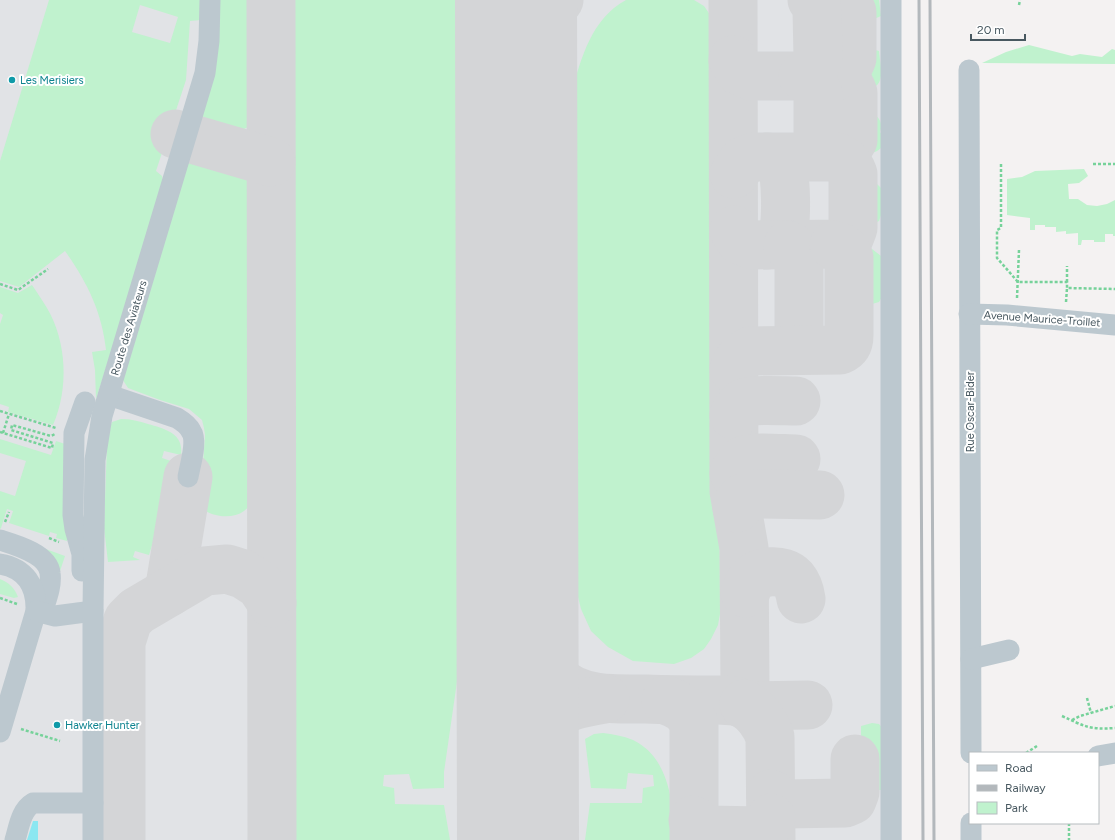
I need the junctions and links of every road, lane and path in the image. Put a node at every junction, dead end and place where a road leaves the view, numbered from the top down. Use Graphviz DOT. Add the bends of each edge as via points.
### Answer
graph roads {
  1 [pos="210,0"];
  2 [pos="890,0"];
  3 [pos="1020,0"];
  4 [pos="1019,5"];
  5 [pos="969,70"];
  6 [pos="1002,164"];
  7 [pos="1093,164"];
  8 [pos="1115,164"];
  9 [pos="1019,250"];
  10 [pos="1067,266"];
  11 [pos="48,269"];
  12 [pos="1018,282"];
  13 [pos="1067,282"];
  14 [pos="0,284"];
  15 [pos="1067,288"];
  16 [pos="1115,289"];
  17 [pos="1017,302"];
  18 [pos="1066,305"];
  19 [pos="969,314"];
  20 [pos="1115,325"];
  21 [pos="109,395"];
  22 [pos="0,411"];
  23 [pos="8,414"];
  24 [pos="102,416"];
  25 [pos="2,432"];
  26 [pos="74,433"];
  27 [pos="51,436"];
  28 [pos="188,477"];
  29 [pos="0,540"];
  30 [pos="0,564"];
  31 [pos="39,612"];
  32 [pos="87,612"];
  33 [pos="1009,650"];
  34 [pos="971,660"];
  35 [pos="7,685"];
  36 [pos="1087,698"];
  37 [pos="1115,706"];
  38 [pos="1091,713"];
  39 [pos="1062,716"];
  40 [pos="1072,720"];
  41 [pos="2,728"];
  42 [pos="1115,728"];
  43 [pos="60,741"];
  44 [pos="1037,746"];
  45 [pos="971,752"];
  46 [pos="1028,752"];
  47 [pos="1115,753"];
  48 [pos="1099,756"];
  49 [pos="93,803"];
  50 [pos="971,824"];
  51 [pos="1069,824"];
  52 [pos="15,840"];
  53 [pos="94,840"];
  54 [pos="891,840"];
  55 [pos="971,840"];
  56 [pos="1069,840"];
  1 -- 21 [label="street, Route des Aviateurs" via="206,73"];
  2 -- 54 [label="street"];
  3 -- 4 [label="path"];
  5 -- 19 [label="street, Rue Oscar-Bider"];
  6 -- 12 [label="path" via="1001,228 997,230 997,258"];
  7 -- 8 [label="path"];
  9 -- 12 [label="path"];
  10 -- 13 [label="path"];
  11 -- 14 [label="path" via="18,290"];
  12 -- 13 [label="path"];
  12 -- 17 [label="path"];
  13 -- 15 [label="path"];
  15 -- 16 [label="path"];
  15 -- 18 [label="path"];
  19 -- 20 [label="street, Avenue Maurice-Troillet"];
  19 -- 34 [label="street, Rue Oscar-Bider"];
  21 -- 24 [label="street, Route des Aviateurs"];
  21 -- 28 [label="street" via="177,418 192,431 194,439"];
  22 -- 23 [label="path"];
  23 -- 25 [label="path"];
  23 -- 26 [label="path"];
  24 -- 26 [label="street" via="92,413 85,402"];
  24 -- 32 [label="street, Route des Aviateurs" via="95,460"];
  25 -- 27 [label="path" via="52,448 53,443 11,430 12,425"];
  26 -- 32 [label="street" via="73,515 82,554"];
  29 -- 31 [label="street" via="26,549 46,562 49,567 50,588"];
  30 -- 31 [label="street" via="11,566 22,573 31,584"];
  31 -- 32 [label="street" via="54,616"];
  31 -- 35 [label="street"];
  32 -- 49 [label="street"];
  33 -- 34 [label="street"];
  34 -- 45 [label="street, Rue Oscar-Bider"];
  35 -- 41 [label="street"];
  36 -- 38 [label="path"];
  37 -- 38 [label="path"];
  38 -- 40 [label="path"];
  39 -- 40 [label="path"];
  40 -- 42 [label="path" via="1094,729"];
  41 -- 43 [label="path"];
  44 -- 46 [label="path"];
  47 -- 48 [label="street"];
  49 -- 52 [label="street" via="33,803 24,811"];
  49 -- 53 [label="street"];
  50 -- 55 [label="street"];
  51 -- 56 [label="path"];
}
